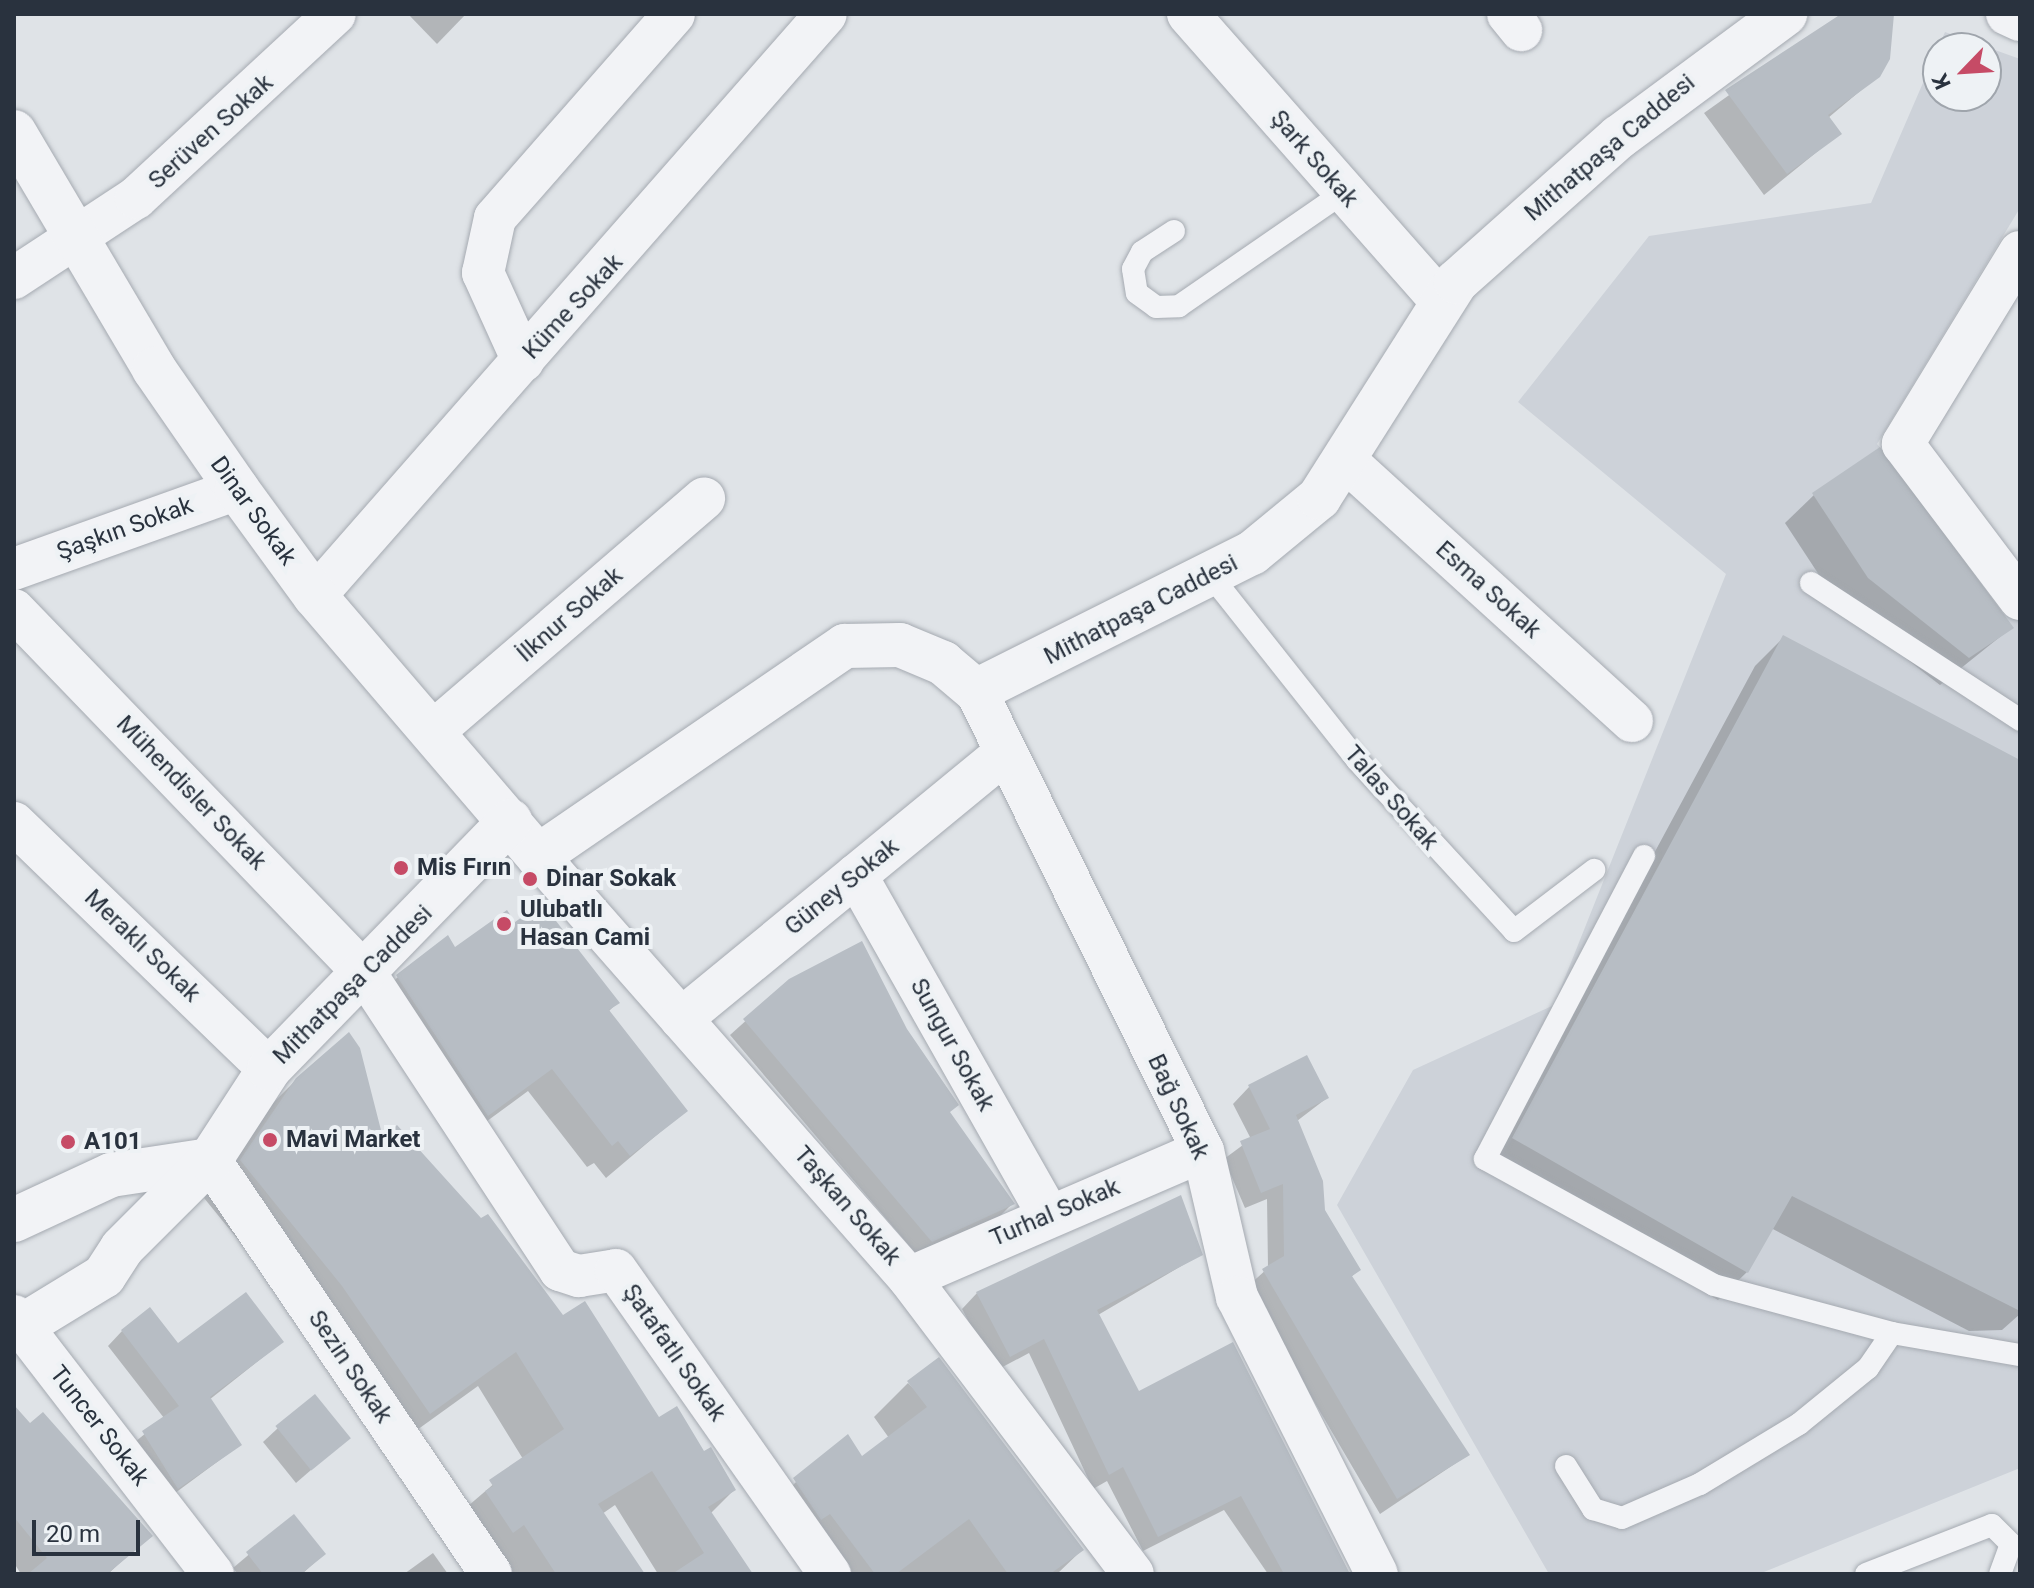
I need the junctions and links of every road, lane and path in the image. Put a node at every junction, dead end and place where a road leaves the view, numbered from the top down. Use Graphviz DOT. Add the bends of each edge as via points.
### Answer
graph roads {
  1 [pos="335,14"];
  2 [pos="674,14"];
  3 [pos="826,14"];
  4 [pos="1188,14"];
  5 [pos="1785,14"];
  6 [pos="2007,14"];
  7 [pos="2020,20"];
  8 [pos="14,132"];
  9 [pos="1343,193"];
  10 [pos="1174,231"];
  11 [pos="78,240"];
  12 [pos="2020,252"];
  13 [pos="14,278"];
  14 [pos="1442,302"];
  15 [pos="523,361"];
  16 [pos="1345,460"];
  17 [pos="237,489"];
  18 [pos="704,499"];
  19 [pos="14,569"];
  20 [pos="1212,577"];
  21 [pos="1811,583"];
  22 [pos="315,596"];
  23 [pos="2020,599"];
  24 [pos="14,610"];
  25 [pos="976,691"];
  26 [pos="2020,720"];
  27 [pos="1632,721"];
  28 [pos="435,730"];
  29 [pos="1004,754"];
  30 [pos="510,821"];
  31 [pos="14,823"];
  32 [pos="538,856"];
  33 [pos="1644,856"];
  34 [pos="1594,870"];
  35 [pos="856,875"];
  36 [pos="367,976"];
  37 [pos="681,1019"];
  38 [pos="269,1069"];
  39 [pos="1203,1151"];
  40 [pos="210,1160"];
  41 [pos="1048,1214"];
  42 [pos="14,1220"];
  43 [pos="909,1278"];
  44 [pos="18,1321"];
  45 [pos="1892,1333"];
  46 [pos="2020,1355"];
  47 [pos="1566,1466"];
  48 [pos="213,1574"];
  49 [pos="491,1574"];
  50 [pos="830,1574"];
  51 [pos="1133,1574"];
  52 [pos="1377,1574"];
  53 [pos="1866,1574"];
  54 [pos="2000,1574"];
  1 -- 11 [label="street, Serüven Sokak" via="147,188"];
  2 -- 15 [label="street" via="495,218 483,273"];
  3 -- 15 [label="street, Küme Sokak"];
  4 -- 9 [label="street, Şark Sokak"];
  5 -- 14 [label="street, Mithatpaşa Caddesi" via="1619,137"];
  6 -- 7 [label="street"];
  8 -- 11 [label="street, Dinar Sokak"];
  9 -- 10 [label="lane" via="1179,306 1156,307 1137,293 1133,269 1142,252"];
  9 -- 14 [label="street, Şark Sokak"];
  11 -- 13 [label="street, Serüven Sokak"];
  11 -- 17 [label="street, Dinar Sokak"];
  12 -- 23 [label="street" via="1903,444"];
  14 -- 16 [label="street, Mithatpaşa Caddesi"];
  15 -- 22 [label="street, Küme Sokak"];
  16 -- 20 [label="street, Mithatpaşa Caddesi" via="1319,498"];
  16 -- 27 [label="street, Esma Sokak"];
  17 -- 19 [label="street, Şaşkın Sokak"];
  17 -- 22 [label="street, Dinar Sokak"];
  18 -- 28 [label="street, İlknur Sokak"];
  20 -- 25 [label="street, Mithatpaşa Caddesi"];
  20 -- 34 [label="lane, Talas Sokak" via="1357,760 1514,931"];
  21 -- 26 [label="lane"];
  22 -- 28 [label="street, Dinar Sokak"];
  24 -- 36 [label="street, Mühendisler Sokak"];
  25 -- 29 [label="street, Bağ Sokak"];
  25 -- 32 [label="street" via="943,663 900,645 845,646"];
  28 -- 30 [label="street, Dinar Sokak"];
  29 -- 35 [label="street, Güney Sokak"];
  29 -- 39 [label="street, Bağ Sokak"];
  30 -- 32 [label="street, Dinar Sokak"];
  30 -- 36 [label="street, Mithatpaşa Caddesi"];
  31 -- 38 [label="street, Meraklı Sokak"];
  32 -- 37 [label="street, Taşkan Sokak"];
  33 -- 45 [label="lane" via="1485,1159 1714,1285"];
  35 -- 37 [label="street, Güney Sokak"];
  35 -- 41 [label="street, Sungur Sokak"];
  36 -- 38 [label="street, Mithatpaşa Caddesi"];
  36 -- 50 [label="street, Şatafatlı Sokak" via="560,1270 579,1276 616,1270"];
  37 -- 43 [label="street, Taşkan Sokak"];
  38 -- 40 [label="street, Mithatpaşa Caddesi"];
  39 -- 41 [label="street, Turhal Sokak"];
  39 -- 52 [label="street, Bağ Sokak" via="1237,1297"];
  40 -- 42 [label="street" via="111,1175"];
  40 -- 44 [label="street, Mithatpaşa Caddesi" via="104,1276"];
  40 -- 49 [label="street, Sezin Sokak"];
  41 -- 43 [label="street, Turhal Sokak"];
  43 -- 51 [label="street, Taşkan Sokak"];
  44 -- 48 [label="street, Tuncer Sokak"];
  45 -- 46 [label="lane"];
  45 -- 47 [label="lane" via="1868,1368 1799,1424 1700,1484 1622,1518 1593,1509"];
  53 -- 54 [label="lane" via="1992,1525 2011,1544"];
}
